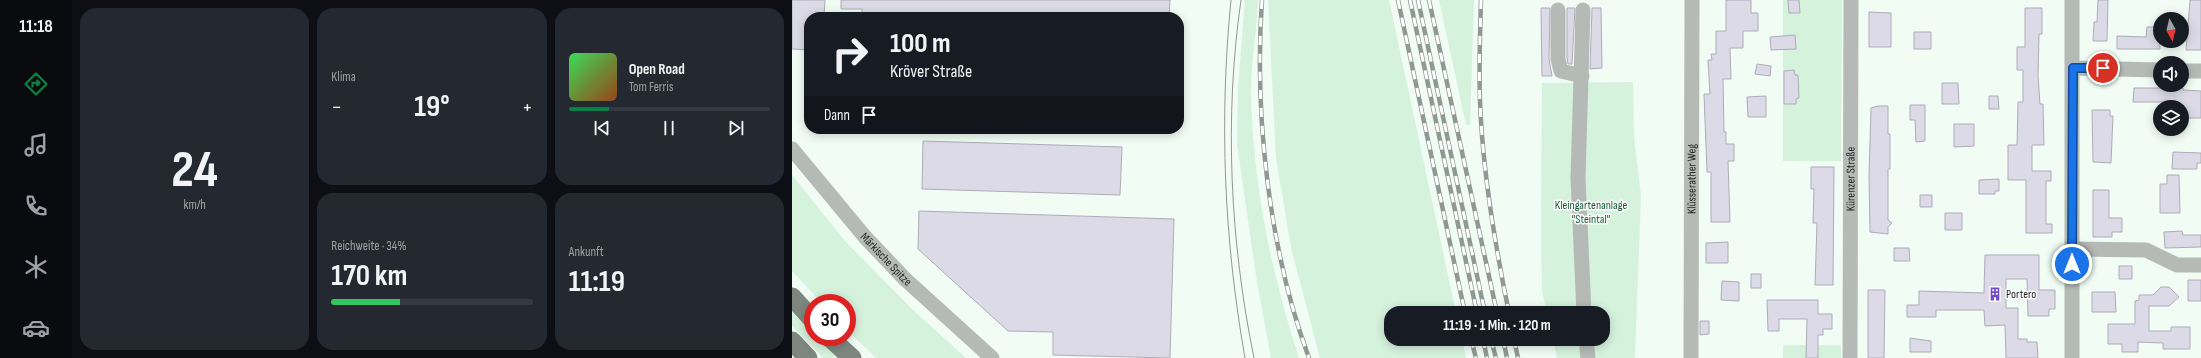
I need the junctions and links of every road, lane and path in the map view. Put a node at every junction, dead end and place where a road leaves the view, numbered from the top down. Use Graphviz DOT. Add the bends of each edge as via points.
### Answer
graph roads {
  1 [pos="1692,0"];
  2 [pos="1851,0"];
  3 [pos="2072,0"];
  4 [pos="1558,10"];
  5 [pos="1583,10"];
  6 [pos="2073,68"];
  7 [pos="2153,70"];
  8 [pos="2189,71"];
  9 [pos="2201,71"];
  10 [pos="1582,76"];
  11 [pos="792,149"];
  12 [pos="2072,249"];
  13 [pos="2201,265"];
  14 [pos="792,297"];
  15 [pos="1584,306"];
  16 [pos="804,310"];
  17 [pos="792,341"];
  18 [pos="839,346"];
  19 [pos="1587,346"];
  20 [pos="808,358"];
  21 [pos="852,358"];
  22 [pos="992,358"];
  23 [pos="1588,358"];
  24 [pos="1691,358"];
  25 [pos="1850,358"];
  26 [pos="2072,358"];
  1 -- 24 [label="street, Klüsserather Weg"];
  2 -- 25 [label="street, Kürenzer Straße"];
  3 -- 6 [label="street"];
  4 -- 10 [label="street" via="1558,59 1561,71"];
  5 -- 10 [label="street"];
  6 -- 7 [label="street"];
  6 -- 12 [label="street"];
  8 -- 9 [label="street"];
  10 -- 15 [label="street" via="1578,178"];
  11 -- 22 [label="street, Märkische Spitze" via="865,238 905,279"];
  12 -- 13 [label="street" via="2146,250 2177,265"];
  12 -- 26 [label="street"];
  14 -- 16 [label="main road"];
  17 -- 20 [label="main road"];
  18 -- 21 [label="main road"];
  19 -- 23 [label="street"];
}
